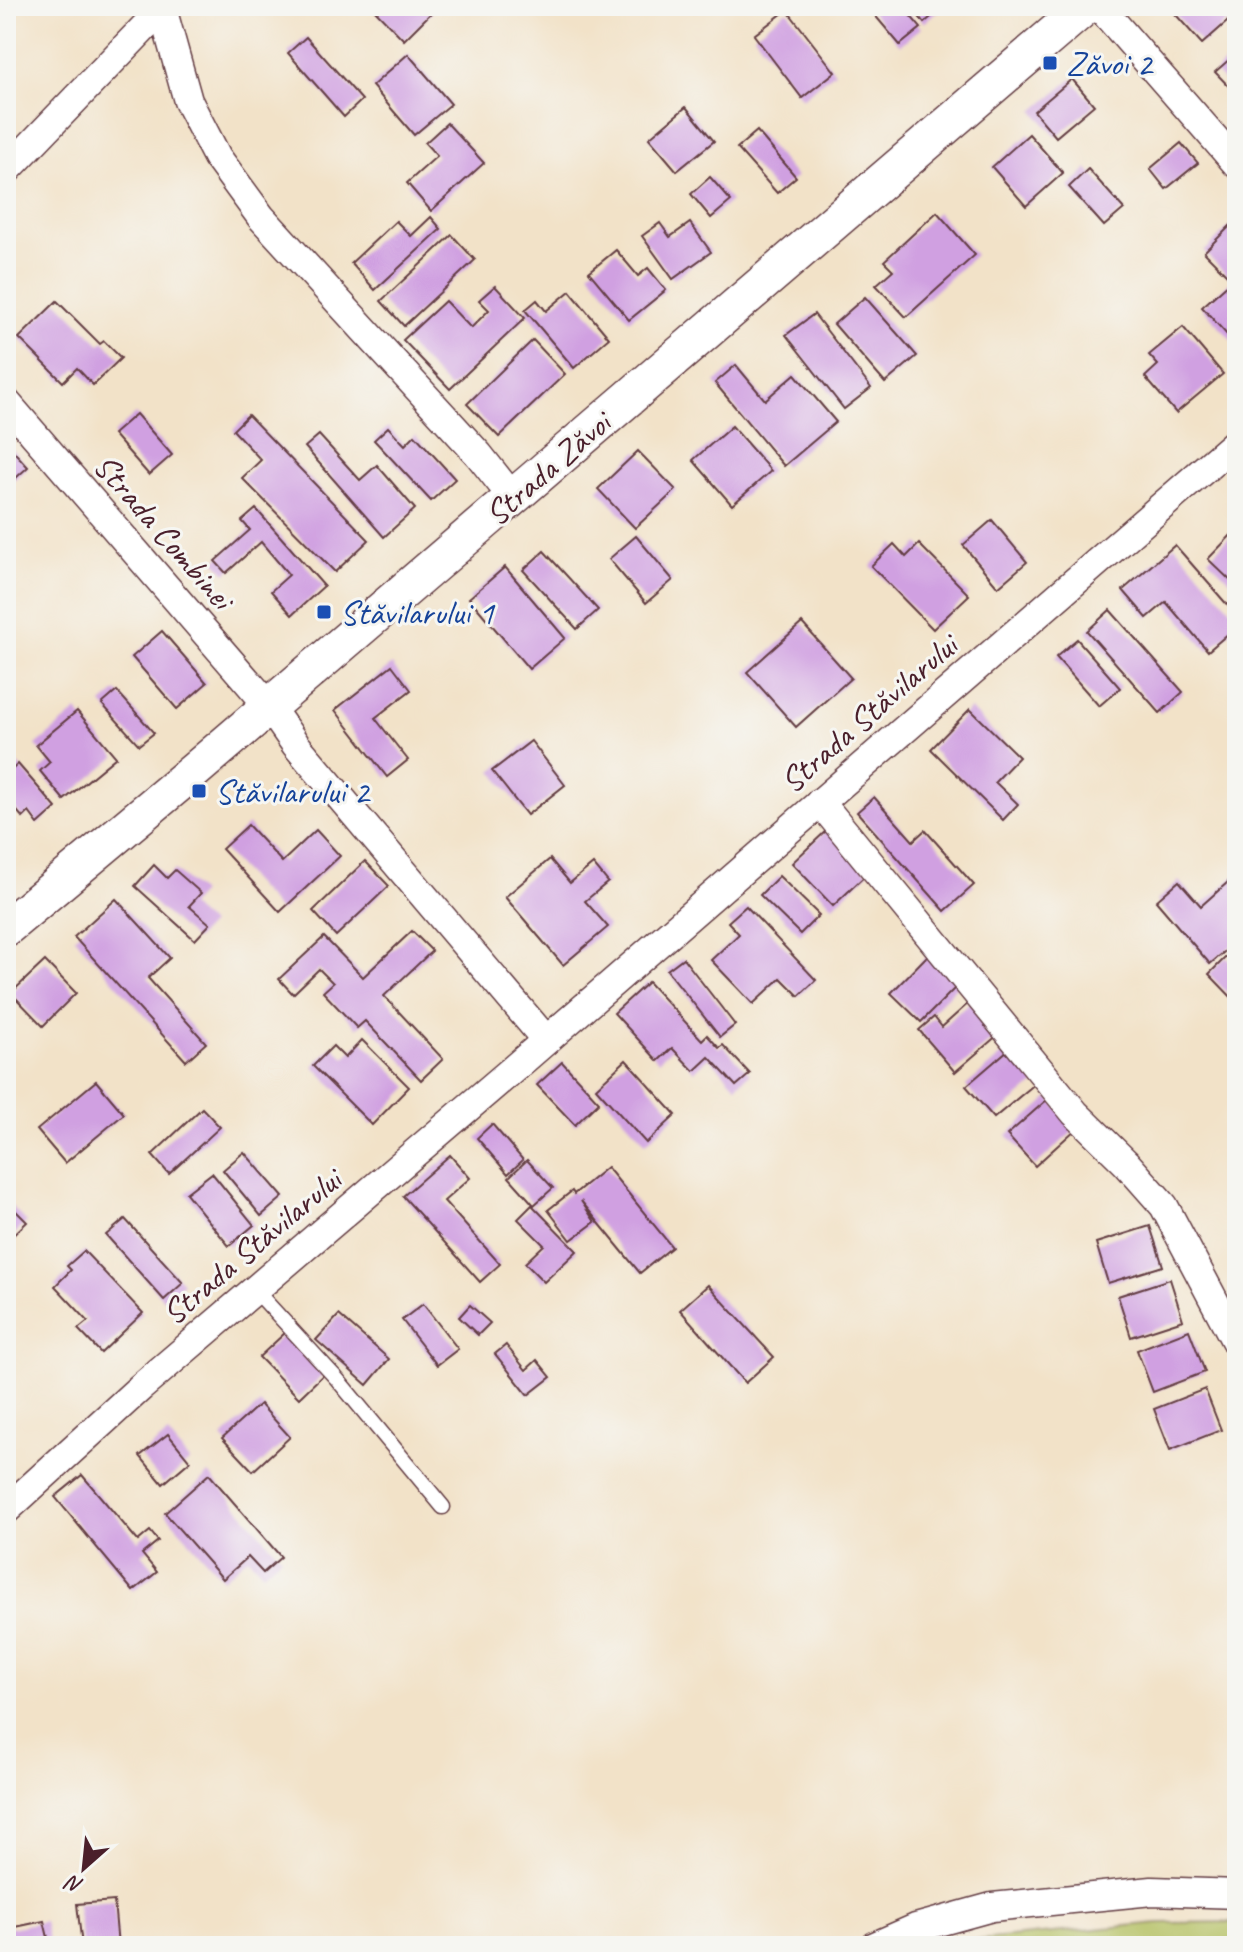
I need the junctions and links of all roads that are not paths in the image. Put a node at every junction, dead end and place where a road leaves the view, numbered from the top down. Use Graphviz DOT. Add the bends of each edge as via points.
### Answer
graph roads {
  1 [pos="1086,6"];
  2 [pos="1099,6"];
  3 [pos="164,7"];
  4 [pos="1237,164"];
  5 [pos="6,171"];
  6 [pos="6,402"];
  7 [pos="1237,441"];
  8 [pos="513,498"];
  9 [pos="268,705"];
  10 [pos="820,802"];
  11 [pos="6,928"];
  12 [pos="546,1040"];
  13 [pos="255,1290"];
  14 [pos="1237,1344"];
  15 [pos="443,1507"];
  16 [pos="6,1510"];
  17 [pos="1237,1894"];
  18 [pos="875,1946"];
  1 -- 8 [label="street, Strada Zăvoi"];
  2 -- 4 [label="street"];
  3 -- 5 [label="street"];
  3 -- 8 [label="street" via="188,101 217,157 261,217"];
  6 -- 9 [label="street, Strada Combinei"];
  7 -- 10 [label="street, Strada Stăvilarului"];
  8 -- 9 [label="street, Strada Zăvoi"];
  9 -- 11 [label="street, Strada Zăvoi"];
  9 -- 12 [label="street"];
  10 -- 12 [label="street, Strada Stăvilarului"];
  10 -- 14 [label="street" via="1075,1113 1164,1206"];
  12 -- 13 [label="street, Strada Stăvilarului"];
  13 -- 15 [label="lane"];
  13 -- 16 [label="street, Strada Stăvilarului"];
  17 -- 18 [label="street" via="1152,1891 992,1907 916,1928"];
}
